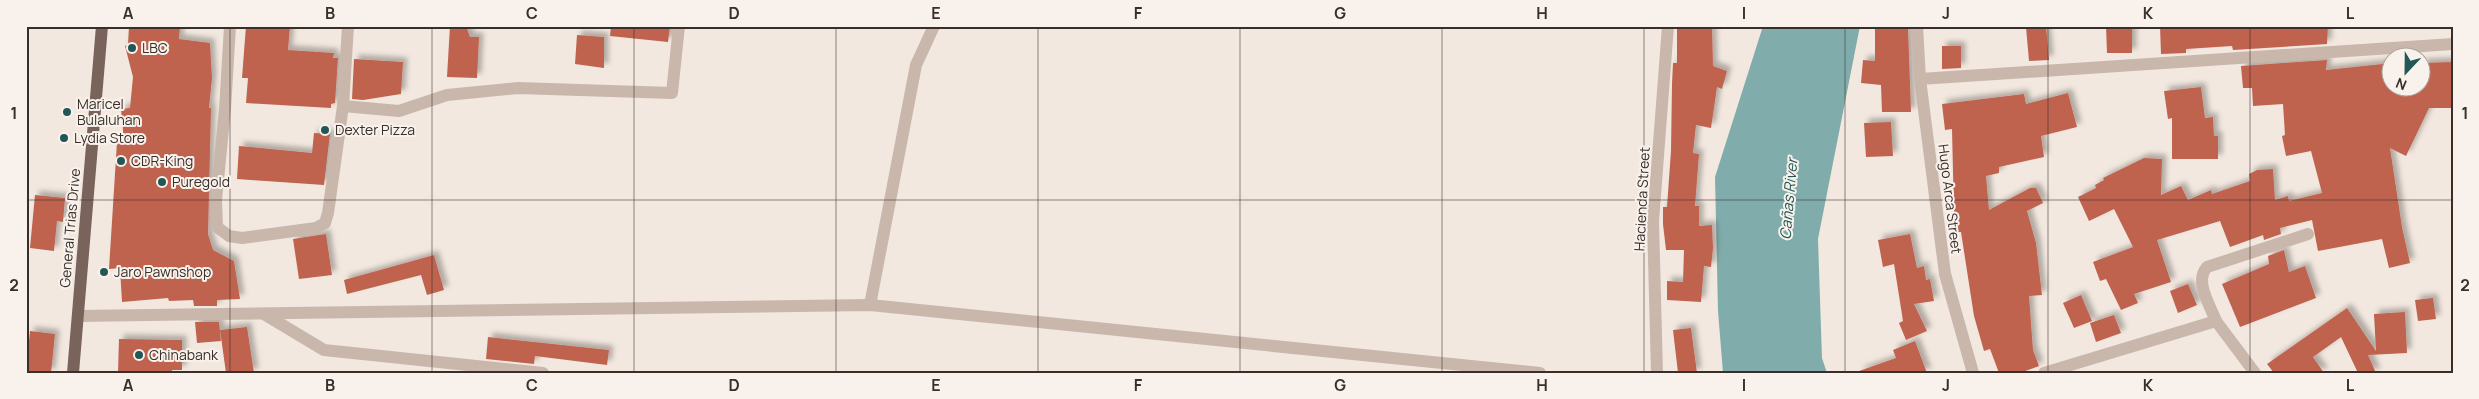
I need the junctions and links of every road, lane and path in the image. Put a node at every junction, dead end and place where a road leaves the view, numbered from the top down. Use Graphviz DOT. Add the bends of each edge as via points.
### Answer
graph roads {
  1 [pos="102,26"];
  2 [pos="230,26"];
  3 [pos="348,26"];
  4 [pos="679,26"];
  5 [pos="934,26"];
  6 [pos="1668,26"];
  7 [pos="1917,26"];
  8 [pos="2453,44"];
  9 [pos="1920,79"];
  10 [pos="343,106"];
  11 [pos="2308,234"];
  12 [pos="870,305"];
  13 [pos="263,314"];
  14 [pos="78,316"];
  15 [pos="2216,321"];
  16 [pos="73,373"];
  17 [pos="543,373"];
  18 [pos="1540,373"];
  19 [pos="1657,373"];
  20 [pos="1973,373"];
  21 [pos="2044,373"];
  22 [pos="2255,373"];
  1 -- 14 [label="main road, General Trias Drive"];
  2 -- 10 [label="street" via="216,200 217,227 229,236 242,238 316,228 325,223"];
  3 -- 10 [label="street"];
  4 -- 10 [label="street" via="672,93 518,88 447,95 399,111"];
  5 -- 12 [label="street" via="916,65"];
  6 -- 19 [label="street, Hacienda Street" via="1653,221"];
  7 -- 9 [label="street, Hugo Arca Street"];
  8 -- 9 [label="street"];
  9 -- 20 [label="street, Hugo Arca Street" via="1945,274"];
  11 -- 15 [label="street" via="2207,267 2201,282"];
  12 -- 13 [label="street"];
  12 -- 18 [label="street"];
  13 -- 14 [label="street"];
  13 -- 17 [label="street" via="324,350"];
  14 -- 16 [label="main road, General Trias Drive"];
  15 -- 21 [label="street"];
  15 -- 22 [label="street"];
}
